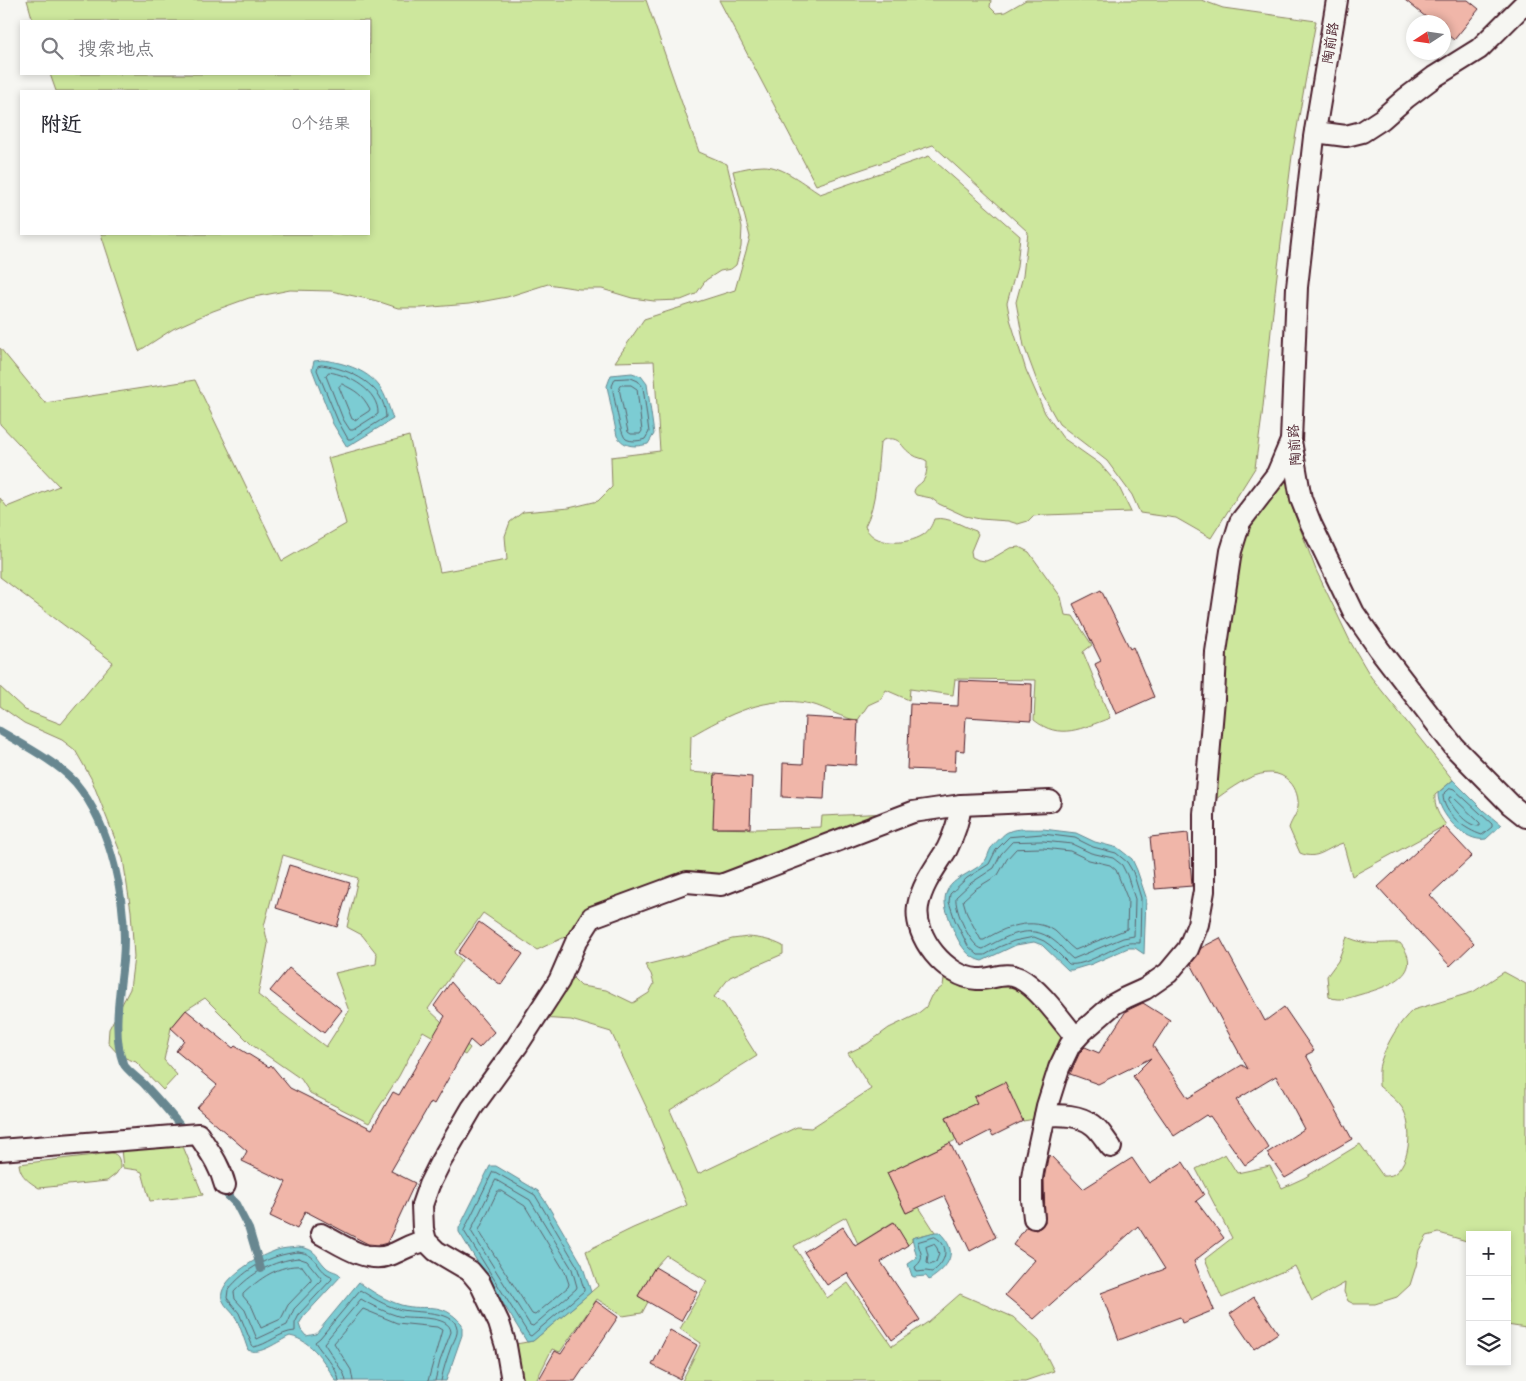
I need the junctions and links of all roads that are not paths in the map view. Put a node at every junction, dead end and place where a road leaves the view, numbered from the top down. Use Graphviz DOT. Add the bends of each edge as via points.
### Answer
graph roads {
  1 [pos="1337,0"];
  2 [pos="1526,2"];
  3 [pos="1315,132"];
  4 [pos="1291,441"];
  5 [pos="1050,801"];
  6 [pos="961,805"];
  7 [pos="1526,817"];
  8 [pos="1076,1038"];
  9 [pos="1045,1116"];
  10 [pos="1111,1147"];
  11 [pos="0,1150"];
  12 [pos="225,1185"];
  13 [pos="1034,1218"];
  14 [pos="321,1234"];
  15 [pos="426,1240"];
  16 [pos="512,1381"];
  1 -- 3 [label="street, 陶前路"];
  2 -- 3 [label="street" via="1479,49 1434,77 1362,132 1346,136"];
  3 -- 4 [label="street, 陶前路" via="1297,286"];
  4 -- 7 [label="street, 陶前路" via="1301,499 1310,524 1354,613 1455,748"];
  4 -- 8 [label="street" via="1277,474 1240,522 1230,551 1216,652 1204,814 1204,892 1198,924 1188,949 1168,973 1114,1004"];
  5 -- 6 [label="street"];
  6 -- 8 [label="street" via="954,833 928,877 918,907 925,938 944,966 955,973 977,979 1002,975 1018,978 1034,990"];
  6 -- 15 [label="street" via="913,812 721,885 687,882 592,917 576,942 559,981 472,1108 440,1161 422,1206"];
  8 -- 9 [label="street" via="1059,1068"];
  9 -- 10 [label="street" via="1066,1115 1084,1120"];
  9 -- 13 [label="street" via="1032,1178"];
  11 -- 12 [label="street" via="198,1134 216,1161"];
  14 -- 15 [label="street" via="362,1255 380,1258"];
  15 -- 16 [label="street" via="436,1251 470,1271 480,1284 499,1323"];
}
